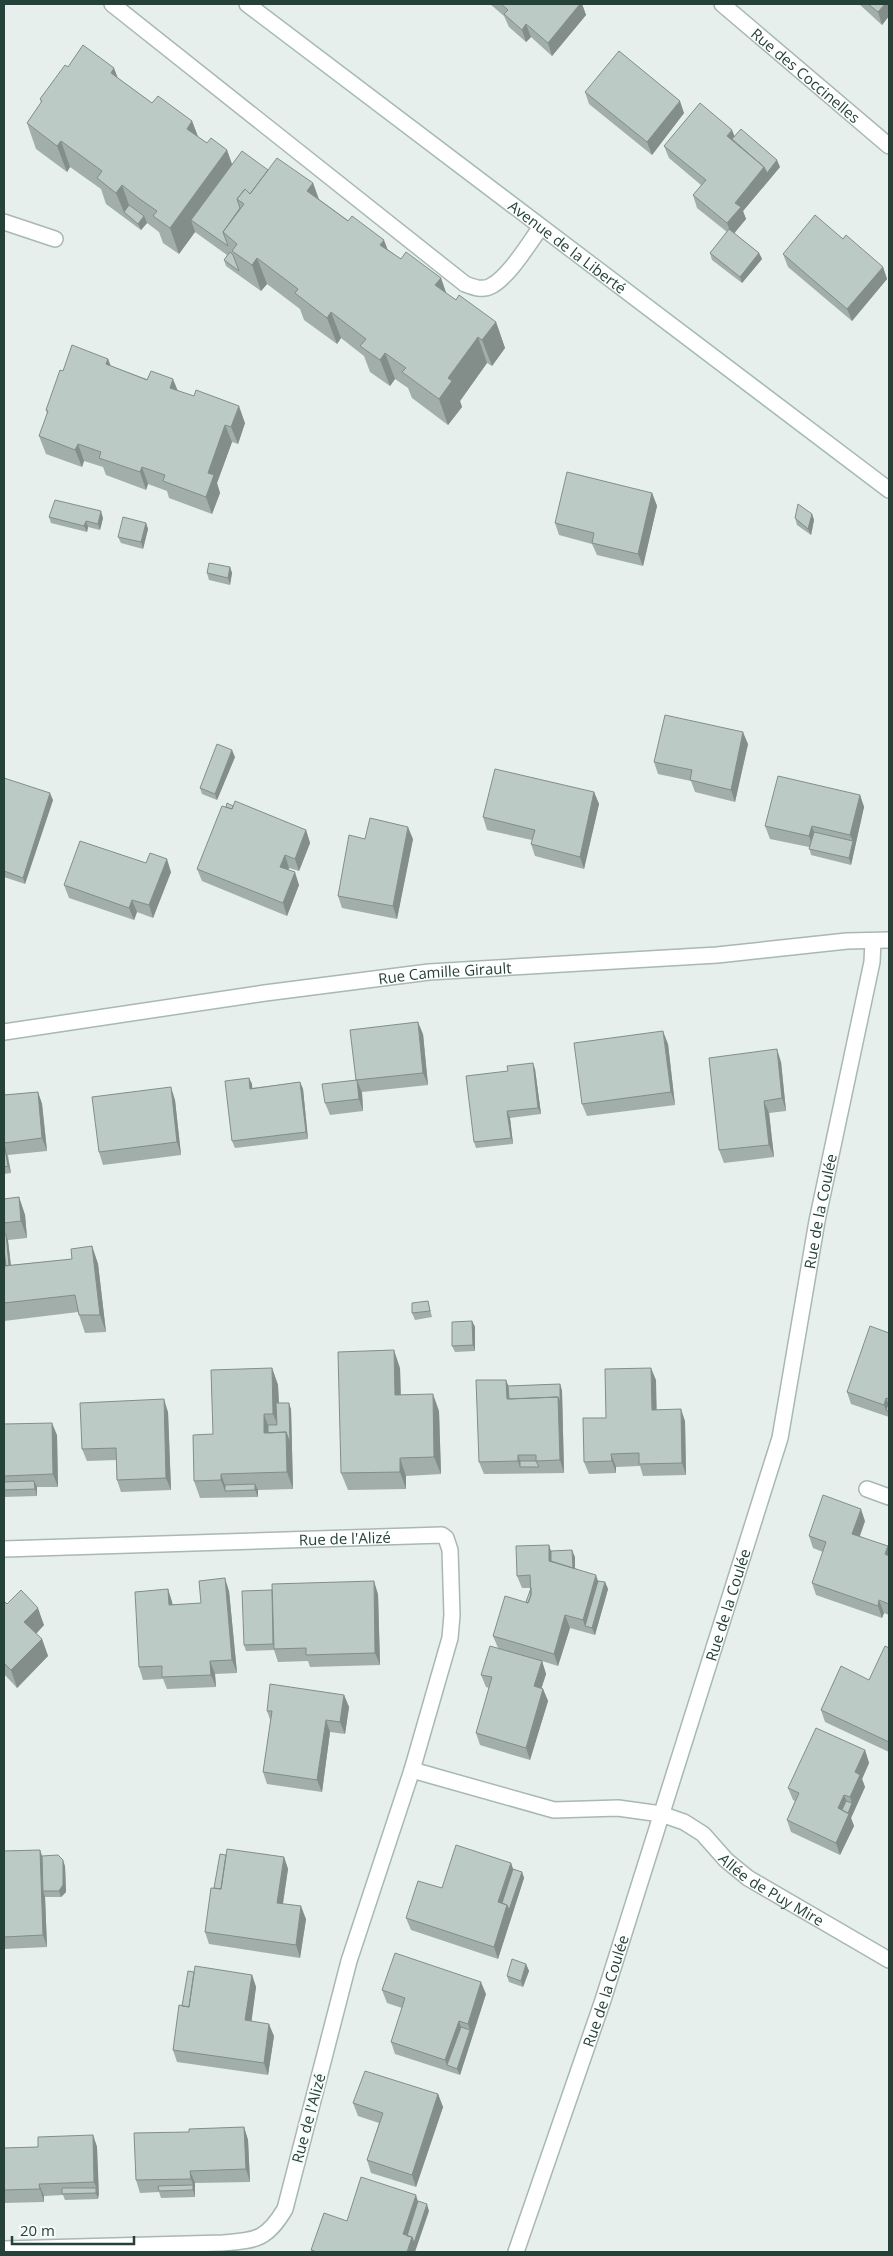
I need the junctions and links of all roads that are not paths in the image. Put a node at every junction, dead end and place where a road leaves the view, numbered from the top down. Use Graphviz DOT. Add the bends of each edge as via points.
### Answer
graph roads {
  1 [pos="112,4"];
  2 [pos="247,4"];
  3 [pos="722,4"];
  4 [pos="889,146"];
  5 [pos="4,222"];
  6 [pos="541,226"];
  7 [pos="55,239"];
  8 [pos="889,490"];
  9 [pos="889,940"];
  10 [pos="873,941"];
  11 [pos="4,1032"];
  12 [pos="866,1489"];
  13 [pos="889,1497"];
  14 [pos="4,1549"];
  15 [pos="412,1770"];
  16 [pos="661,1814"];
  17 [pos="889,1960"];
  18 [pos="4,2249"];
  19 [pos="29,2250"];
  20 [pos="516,2252"];
  1 -- 6 [label="street" via="465,284 478,289 491,286 506,273"];
  2 -- 6 [label="street, Avenue de la Liberté"];
  3 -- 4 [label="street, Rue des Coccinelles"];
  5 -- 7 [label="street"];
  6 -- 8 [label="street, Avenue de la Liberté"];
  9 -- 10 [label="street, Rue Camille Girault"];
  10 -- 11 [label="street, Rue Camille Girault" via="717,955 430,972"];
  10 -- 16 [label="street, Rue de la Coulée" via="872,962 817,1221 780,1438"];
  12 -- 13 [label="street"];
  14 -- 15 [label="street, Rue de l'Alizé" via="442,1535 450,1550 452,1628"];
  15 -- 16 [label="street" via="554,1810 610,1808"];
  15 -- 19 [label="street, Rue de l'Alizé" via="349,1960 285,2209 274,2228 259,2238 224,2243"];
  16 -- 17 [label="street, Allée de Puy Mire" via="684,1822 703,1834 726,1860 748,1878"];
  16 -- 20 [label="street, Rue de la Coulée" via="603,2000"];
  18 -- 19 [label="street, Rue de l'Alizé"];
}
